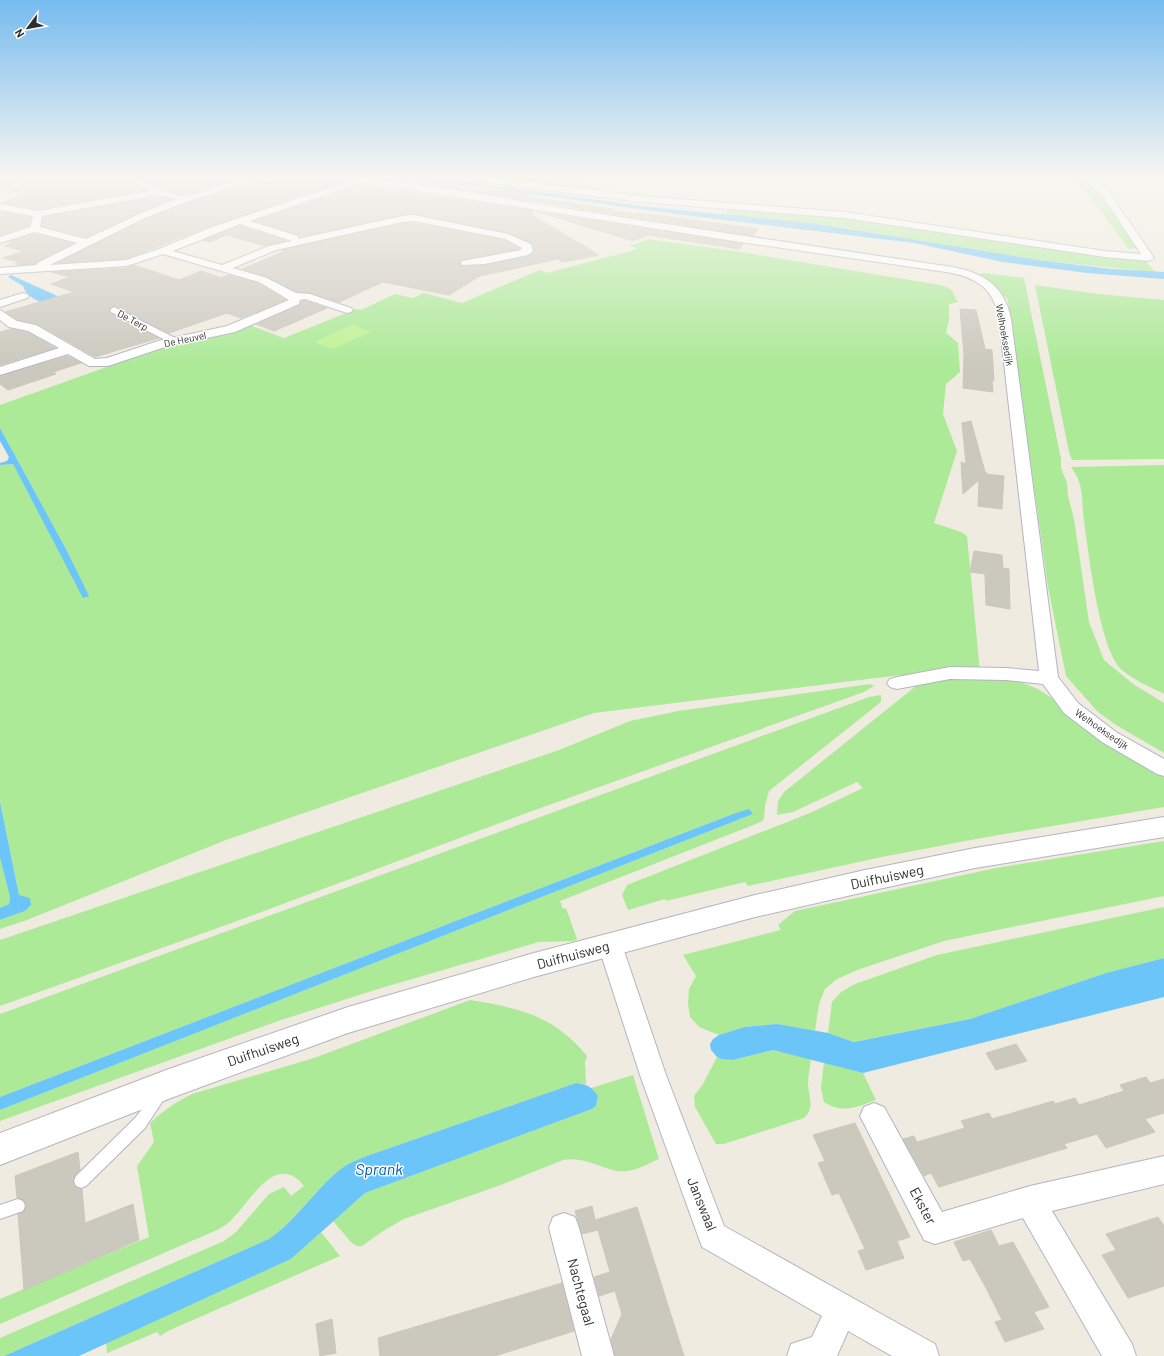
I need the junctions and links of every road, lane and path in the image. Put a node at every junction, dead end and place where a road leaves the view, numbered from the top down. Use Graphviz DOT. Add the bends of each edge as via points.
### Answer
graph roads {
  1 [pos="74,239"];
  2 [pos="95,239"];
  3 [pos="191,239"];
  4 [pos="312,239"];
  5 [pos="513,239"];
  6 [pos="751,239"];
  7 [pos="1006,239"];
  8 [pos="1136,239"];
  9 [pos="87,243"];
  10 [pos="163,251"];
  11 [pos="466,263"];
  12 [pos="34,268"];
  13 [pos="224,268"];
  14 [pos="0,270"];
  15 [pos="23,296"];
  16 [pos="294,297"];
  17 [pos="0,304"];
  18 [pos="114,310"];
  19 [pos="347,310"];
  20 [pos="0,314"];
  21 [pos="174,341"];
  22 [pos="70,349"];
  23 [pos="0,371"];
  24 [pos="1049,678"];
  25 [pos="897,683"];
  26 [pos="1164,768"];
  27 [pos="1164,827"];
  28 [pos="610,945"];
  29 [pos="169,1084"];
  30 [pos="874,1116"];
  31 [pos="0,1149"];
  32 [pos="1164,1170"];
  33 [pos="81,1181"];
  34 [pos="1030,1200"];
  35 [pos="18,1206"];
  36 [pos="0,1212"];
  37 [pos="564,1228"];
  38 [pos="842,1310"];
  39 [pos="598,1356"];
  40 [pos="803,1356"];
  41 [pos="924,1356"];
  42 [pos="1120,1356"];
  1 -- 9 [label="street"];
  2 -- 9 [label="street"];
  3 -- 10 [label="street"];
  4 -- 13 [label="street" via="273,248"];
  5 -- 11 [label="street" via="527,246 528,251 485,262"];
  6 -- 24 [label="street, Welhoeksedijk" via="946,269 972,277 996,292 1009,347"];
  7 -- 8 [label="street" via="1149,258"];
  9 -- 12 [label="street"];
  10 -- 12 [label="street" via="127,262"];
  10 -- 13 [label="street"];
  12 -- 14 [label="street"];
  13 -- 16 [label="street" via="263,280"];
  15 -- 17 [label="street"];
  16 -- 19 [label="street" via="306,296"];
  16 -- 21 [label="street, De Heuvel" via="295,302 231,329"];
  18 -- 21 [label="street, De Terp"];
  20 -- 22 [label="street, De Heuvel" via="13,324 32,328"];
  21 -- 22 [label="street, De Heuvel" via="108,362 93,363"];
  22 -- 23 [label="street"];
  24 -- 25 [label="street" via="950,672"];
  24 -- 26 [label="street, Welhoeksedijk" via="1071,708 1109,736"];
  27 -- 28 [label="main road, Duifhuisweg" via="975,858 865,881 755,906"];
  28 -- 29 [label="main road, Duifhuisweg" via="348,1020"];
  28 -- 38 [label="street, Janswaal" via="653,1075 713,1236"];
  29 -- 31 [label="main road, Duifhuisweg"];
  29 -- 33 [label="lane" via="140,1123"];
  30 -- 34 [label="street, Ekster" via="935,1229"];
  32 -- 34 [label="street, Ekster"];
  34 -- 42 [label="street"];
  35 -- 36 [label="lane"];
  37 -- 39 [label="street, Nachtegaal"];
  38 -- 40 [label="street" via="823,1349"];
  38 -- 41 [label="street, Janswaal"];
}
